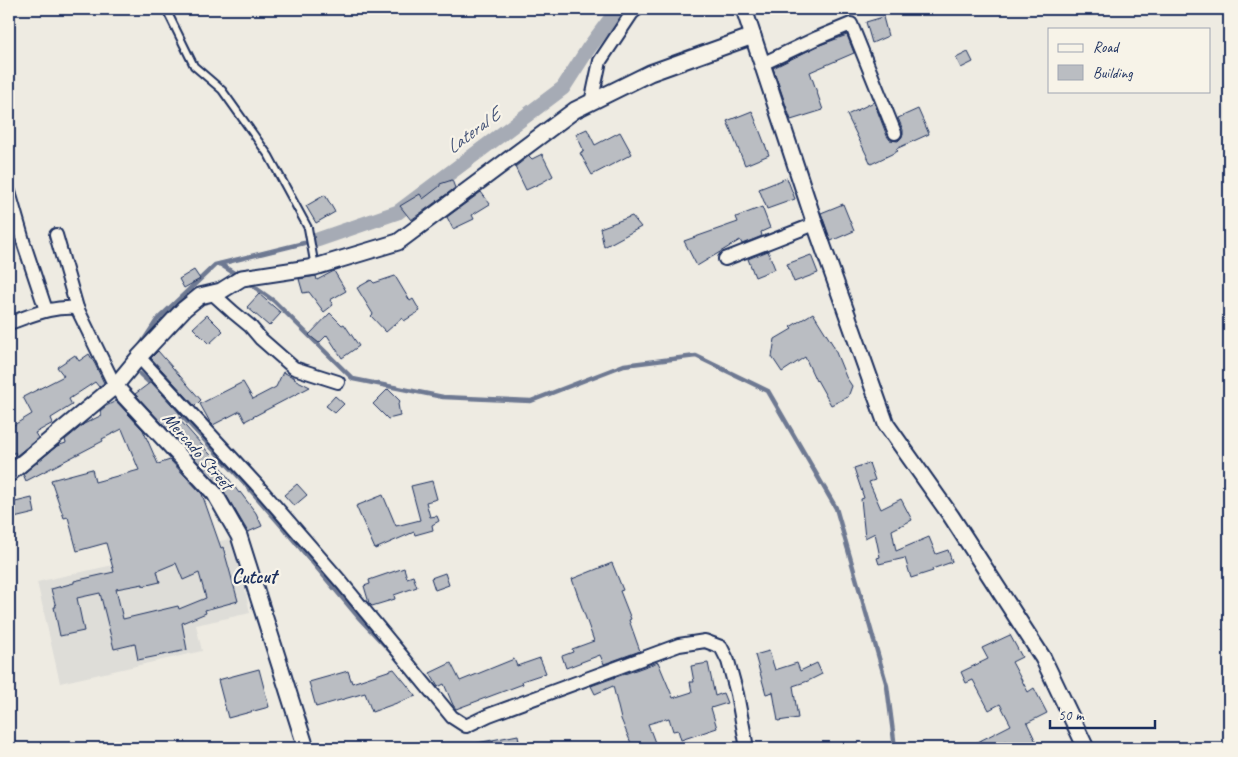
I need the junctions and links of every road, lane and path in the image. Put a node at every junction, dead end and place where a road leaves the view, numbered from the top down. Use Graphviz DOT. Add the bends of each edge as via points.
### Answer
graph roads {
  1 [pos="166,9"];
  2 [pos="637,9"];
  3 [pos="744,9"];
  4 [pos="753,36"];
  5 [pos="762,64"];
  6 [pos="591,103"];
  7 [pos="895,133"];
  8 [pos="9,192"];
  9 [pos="815,224"];
  10 [pos="56,235"];
  11 [pos="725,259"];
  12 [pos="315,267"];
  13 [pos="217,292"];
  14 [pos="77,308"];
  15 [pos="46,310"];
  16 [pos="9,323"];
  17 [pos="139,357"];
  18 [pos="338,382"];
  19 [pos="115,386"];
  20 [pos="9,474"];
  21 [pos="306,748"];
  22 [pos="746,748"];
  23 [pos="1086,748"];
  1 -- 12 [label="lane" via="194,66 222,90 269,156 308,228"];
  2 -- 6 [label="street" via="600,61"];
  3 -- 4 [label="street"];
  4 -- 5 [label="street"];
  4 -- 6 [label="street" via="650,73"];
  5 -- 7 [label="street" via="851,24"];
  5 -- 9 [label="street"];
  6 -- 12 [label="street" via="575,110 398,242"];
  8 -- 15 [label="street"];
  9 -- 11 [label="street"];
  9 -- 23 [label="street" via="886,424 951,516 1043,658"];
  10 -- 14 [label="street"];
  12 -- 13 [label="street" via="242,278"];
  13 -- 17 [label="street" via="200,296 184,309"];
  13 -- 18 [label="street" via="232,312 294,368"];
  14 -- 15 [label="street"];
  14 -- 19 [label="street"];
  15 -- 16 [label="street"];
  17 -- 19 [label="street"];
  17 -- 22 [label="street" via="256,484 452,717 466,726 679,645 705,641 721,647 728,661"];
  19 -- 20 [label="street"];
  19 -- 21 [label="street, Mercado Street" via="215,494 239,536"];
}
